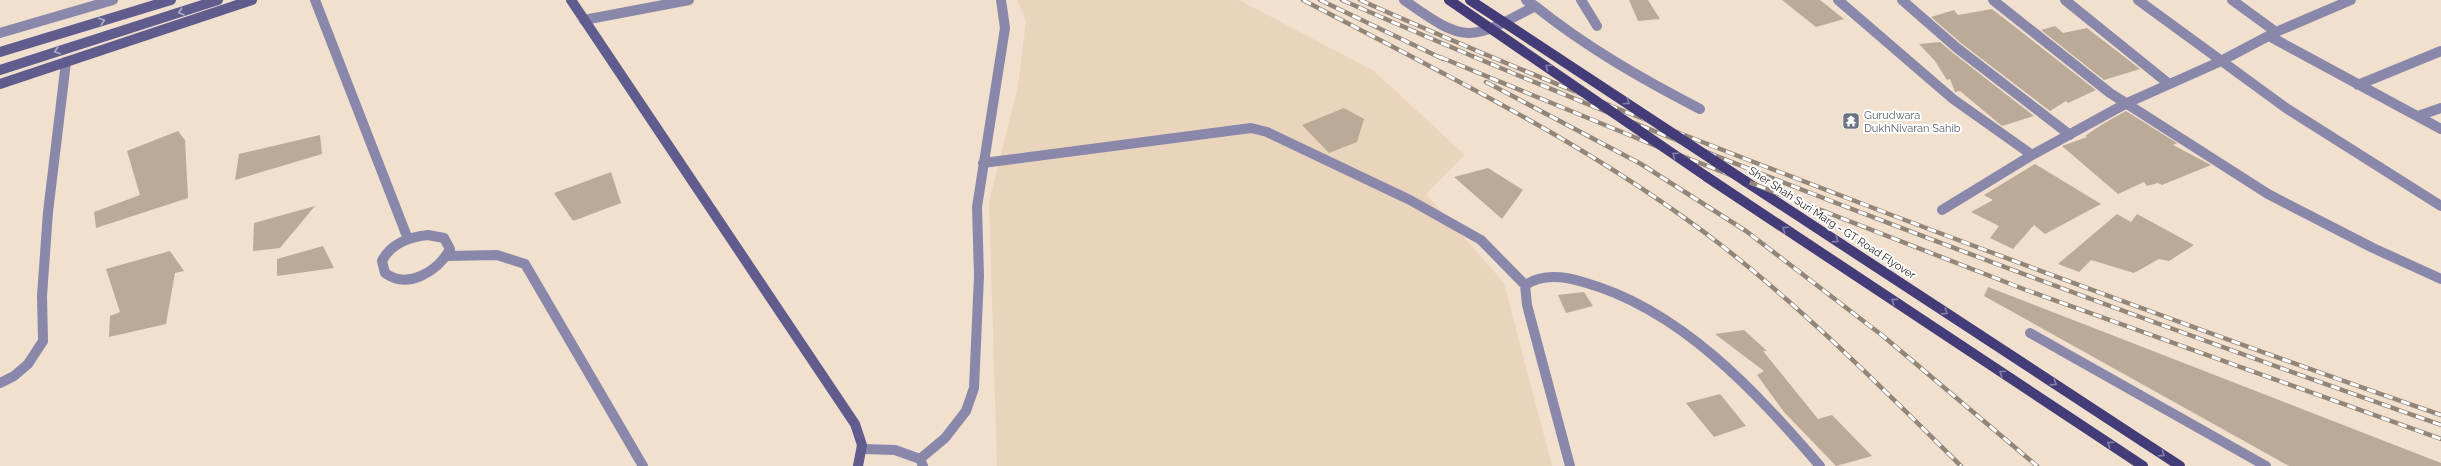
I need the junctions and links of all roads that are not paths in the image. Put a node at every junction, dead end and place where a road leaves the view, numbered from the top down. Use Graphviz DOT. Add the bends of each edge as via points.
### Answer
graph roads {
  1 [pos="111,0"];
  2 [pos="171,0"];
  3 [pos="218,0"];
  4 [pos="252,0"];
  5 [pos="315,0"];
  6 [pos="571,0"];
  7 [pos="690,0"];
  8 [pos="1001,0"];
  9 [pos="1404,0"];
  10 [pos="1449,0"];
  11 [pos="1470,0"];
  12 [pos="1526,0"];
  13 [pos="1581,0"];
  14 [pos="1838,0"];
  15 [pos="1902,0"];
  16 [pos="1994,0"];
  17 [pos="2065,0"];
  18 [pos="2138,0"];
  19 [pos="2232,0"];
  20 [pos="2351,0"];
  21 [pos="1535,6"];
  22 [pos="584,20"];
  23 [pos="1597,26"];
  24 [pos="0,33"];
  25 [pos="2272,34"];
  26 [pos="2441,51"];
  27 [pos="0,52"];
  28 [pos="66,62"];
  29 [pos="2219,62"];
  30 [pos="0,70"];
  31 [pos="0,84"];
  32 [pos="2169,84"];
  33 [pos="2358,85"];
  34 [pos="2127,103"];
  35 [pos="2441,108"];
  36 [pos="1700,109"];
  37 [pos="2418,116"];
  38 [pos="2441,129"];
  39 [pos="2070,135"];
  40 [pos="2032,155"];
  41 [pos="983,163"];
  42 [pos="2441,206"];
  43 [pos="1942,210"];
  44 [pos="408,239"];
  45 [pos="448,256"];
  46 [pos="2441,279"];
  47 [pos="1525,285"];
  48 [pos="2030,333"];
  49 [pos="0,383"];
  50 [pos="864,449"];
  51 [pos="922,462"];
  52 [pos="643,466"];
  53 [pos="858,466"];
  54 [pos="1570,466"];
  55 [pos="1820,466"];
  56 [pos="2143,466"];
  57 [pos="2180,466"];
  58 [pos="2266,466"];
  1 -- 24 [label="street"];
  27 -- 2 [label="street, one-way"];
  3 -- 30 [label="street, one-way"];
  4 -- 28 [label="street"];
  5 -- 44 [label="street"];
  6 -- 22 [label="street"];
  7 -- 22 [label="street"];
  8 -- 41 [label="street" via="1005,28"];
  9 -- 21 [label="street" via="1449,30 1464,35 1480,32"];
  56 -- 10 [label="main road, one-way, bridge" via="1707,177"];
  11 -- 57 [label="main road, Sher Shah Suri Marg - GT Road Flyover, one-way, bridge"];
  12 -- 21 [label="street"];
  13 -- 23 [label="street"];
  14 -- 40 [label="street" via="1953,99"];
  15 -- 39 [label="street" via="1957,48"];
  16 -- 34 [label="street" via="2093,82"];
  17 -- 32 [label="street"];
  18 -- 29 [label="street"];
  19 -- 25 [label="street"];
  20 -- 25 [label="street"];
  21 -- 36 [label="street" via="1595,52"];
  22 -- 50 [label="street" via="856,424"];
  25 -- 29 [label="street"];
  25 -- 33 [label="street"];
  26 -- 33 [label="street"];
  28 -- 31 [label="street"];
  28 -- 49 [label="street" via="48,212 42,296 43,341 28,364 14,376"];
  29 -- 32 [label="street"];
  29 -- 42 [label="street" via="2383,172"];
  32 -- 34 [label="street"];
  33 -- 37 [label="street"];
  34 -- 39 [label="street"];
  34 -- 46 [label="street" via="2281,202"];
  35 -- 37 [label="street"];
  37 -- 38 [label="street"];
  39 -- 40 [label="street"];
  40 -- 43 [label="street"];
  41 -- 47 [label="street" via="1251,128 1267,132 1410,200 1481,240"];
  41 -- 51 [label="street" via="977,208 979,276 974,388 966,411"];
  44 -- 45 [label="street" via="428,234 444,238 450,249"];
  44 -- 45 [label="street" via="389,250 384,257 382,270 386,275 403,279 419,276 434,269"];
  45 -- 52 [label="street" via="495,253 514,257 525,264"];
  47 -- 54 [label="street" via="1527,305"];
  47 -- 55 [label="street" via="1531,279 1541,277 1570,278 1600,286 1645,308 1704,347 1746,383"];
  48 -- 58 [label="street"];
  50 -- 51 [label="street" via="895,450"];
  50 -- 53 [label="street"];
}
